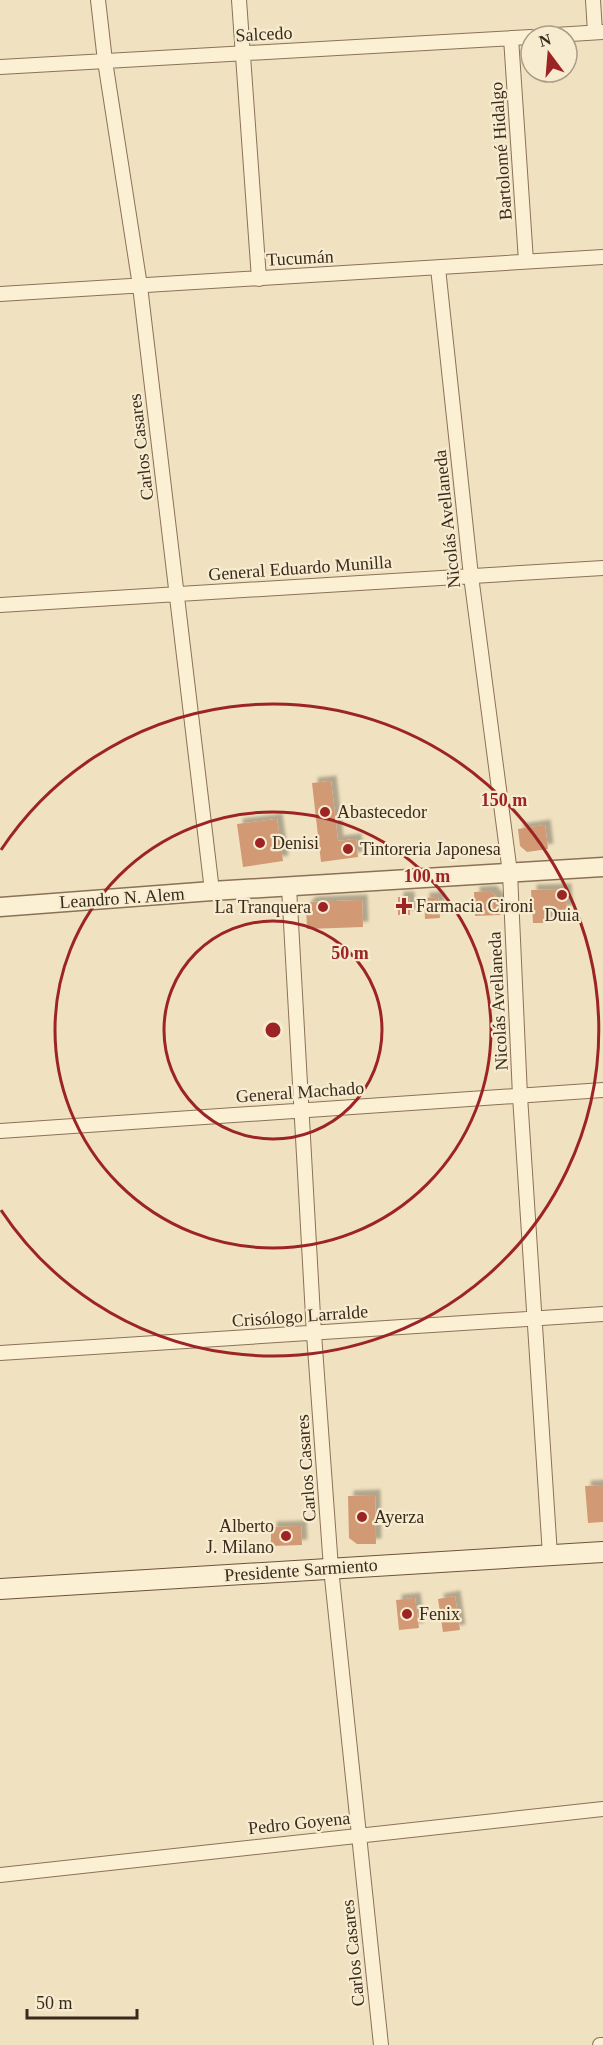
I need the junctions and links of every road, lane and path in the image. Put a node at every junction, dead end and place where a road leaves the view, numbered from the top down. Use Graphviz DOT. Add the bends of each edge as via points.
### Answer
graph roads {
  1 [pos="98,0"];
  2 [pos="239,0"];
  3 [pos="593,0"];
  4 [pos="599,32"];
  5 [pos="579,33"];
  6 [pos="511,38"];
  7 [pos="519,38"];
  8 [pos="243,53"];
  9 [pos="105,61"];
  10 [pos="0,67"];
  11 [pos="603,257"];
  12 [pos="526,261"];
  13 [pos="438,268"];
  14 [pos="259,279"];
  15 [pos="140,286"];
  16 [pos="0,294"];
  17 [pos="603,568"];
  18 [pos="471,576"];
  19 [pos="177,594"];
  20 [pos="0,605"];
  21 [pos="603,867"];
  22 [pos="510,873"];
  23 [pos="289,887"];
  24 [pos="212,891"];
  25 [pos="0,907"];
  26 [pos="603,1090"];
  27 [pos="520,1096"];
  28 [pos="302,1110"];
  29 [pos="0,1131"];
  30 [pos="603,1314"];
  31 [pos="533,1319"];
  32 [pos="314,1334"];
  33 [pos="0,1353"];
  34 [pos="603,1552"];
  35 [pos="550,1555"];
  36 [pos="331,1568"];
  37 [pos="0,1589"];
  38 [pos="603,1809"];
  39 [pos="358,1834"];
  40 [pos="0,1875"];
  41 [pos="381,2045"];
  1 -- 9 [label="street, Carlos Casares"];
  2 -- 8 [label="street"];
  3 -- 4 [label="street"];
  4 -- 5 [label="street"];
  6 -- 7 [label="street, Salcedo"];
  6 -- 8 [label="street, Salcedo"];
  6 -- 12 [label="street, Bartolomé Hidalgo"];
  8 -- 9 [label="street, Salcedo"];
  8 -- 14 [label="street"];
  9 -- 10 [label="street, Salcedo"];
  9 -- 15 [label="street, Carlos Casares"];
  11 -- 12 [label="street, Tucumán"];
  12 -- 13 [label="street, Tucumán"];
  13 -- 14 [label="street, Tucumán"];
  13 -- 18 [label="street, Nicolás Avellaneda"];
  14 -- 15 [label="street, Tucumán"];
  15 -- 16 [label="street, Tucumán"];
  15 -- 19 [label="street, Carlos Casares"];
  17 -- 18 [label="street, General Eduardo Munilla"];
  18 -- 19 [label="street, General Eduardo Munilla"];
  18 -- 22 [label="street, Nicolás Avellaneda"];
  19 -- 20 [label="street, General Eduardo Munilla"];
  19 -- 24 [label="street, Carlos Casares"];
  21 -- 22 [label="street, Leandro N. Alem"];
  22 -- 23 [label="street, Leandro N. Alem"];
  22 -- 27 [label="street, Nicolás Avellaneda"];
  23 -- 24 [label="street, Leandro N. Alem"];
  23 -- 28 [label="street, Carlos Casares"];
  24 -- 25 [label="street, Leandro N. Alem"];
  26 -- 27 [label="street, General Machado"];
  27 -- 28 [label="street, General Machado"];
  27 -- 31 [label="street, Nicolás Avellaneda"];
  28 -- 29 [label="street, General Machado"];
  28 -- 32 [label="street, Carlos Casares"];
  30 -- 31 [label="street, Crisólogo Larralde"];
  31 -- 32 [label="street, Crisólogo Larralde"];
  31 -- 35 [label="street, Nicolás Avellaneda"];
  32 -- 33 [label="street, Crisólogo Larralde"];
  32 -- 36 [label="street, Carlos Casares"];
  34 -- 35 [label="main road, Presidente Sarmiento"];
  35 -- 36 [label="main road, Presidente Sarmiento"];
  36 -- 37 [label="main road, Presidente Sarmiento"];
  36 -- 39 [label="street, Carlos Casares"];
  38 -- 39 [label="street, Pedro Goyena"];
  39 -- 40 [label="street, Pedro Goyena"];
  39 -- 41 [label="street, Carlos Casares"];
}
